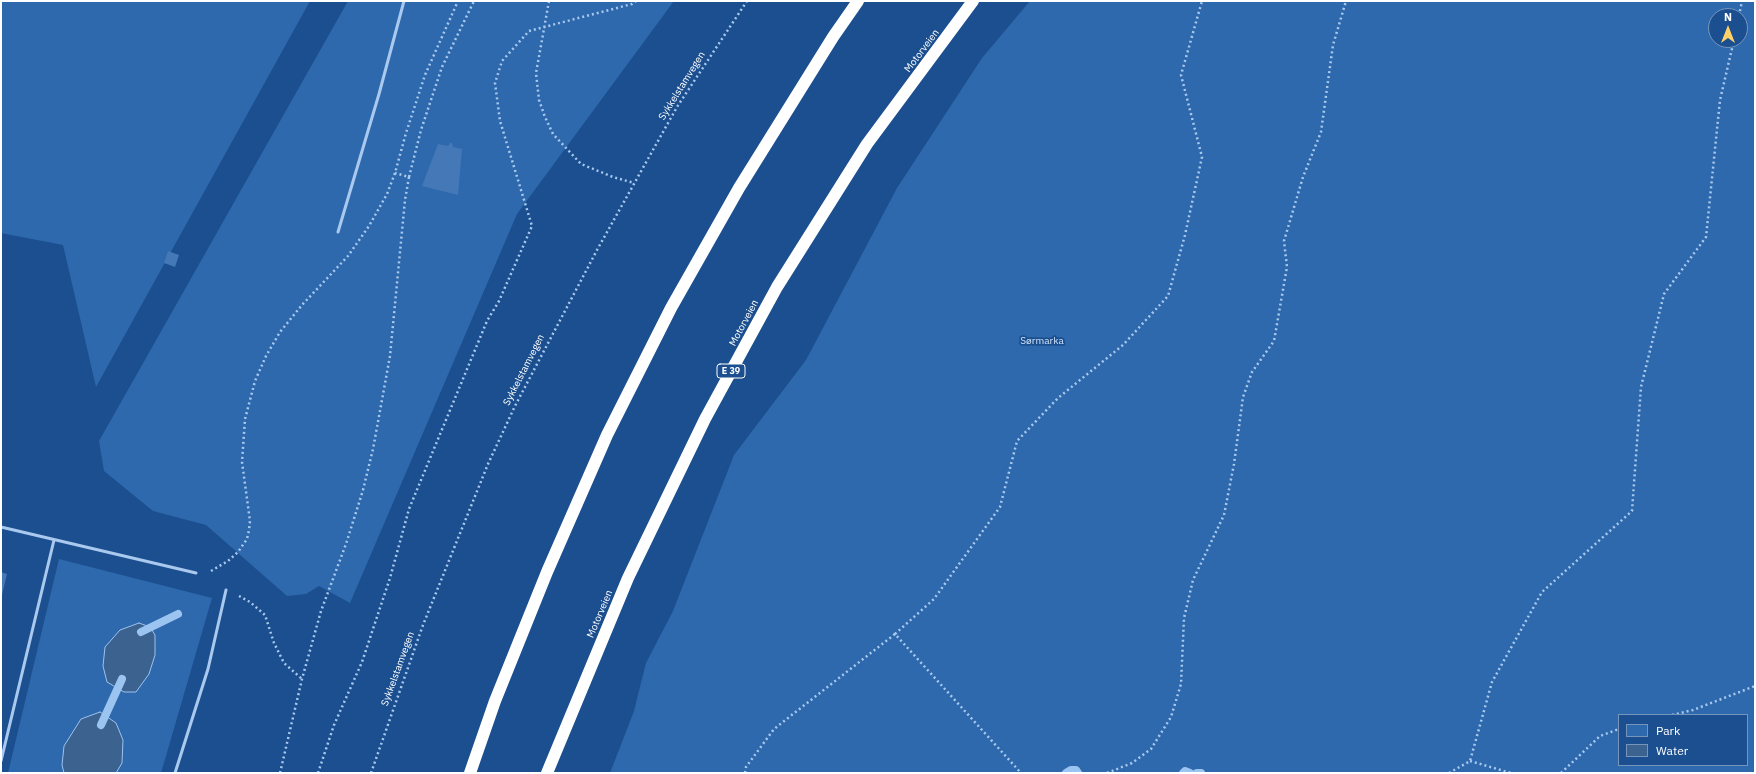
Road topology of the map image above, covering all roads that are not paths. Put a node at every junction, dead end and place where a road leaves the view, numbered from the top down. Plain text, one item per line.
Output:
1 (404, 1) edge
2 (858, 1) edge
3 (973, 1) edge
4 (338, 232) dead end
5 (1, 527) edge
6 (54, 540) junction
7 (196, 573) road end
8 (226, 590) road end
9 (1, 761) edge
10 (175, 773) edge
11 (470, 773) edge
12 (547, 773) edge

1 - 4 lane
2 - 11 highway
3 - 12 highway, Motorveien / E 39
5 - 6 lane
6 - 7 lane
6 - 9 lane
8 - 10 lane

